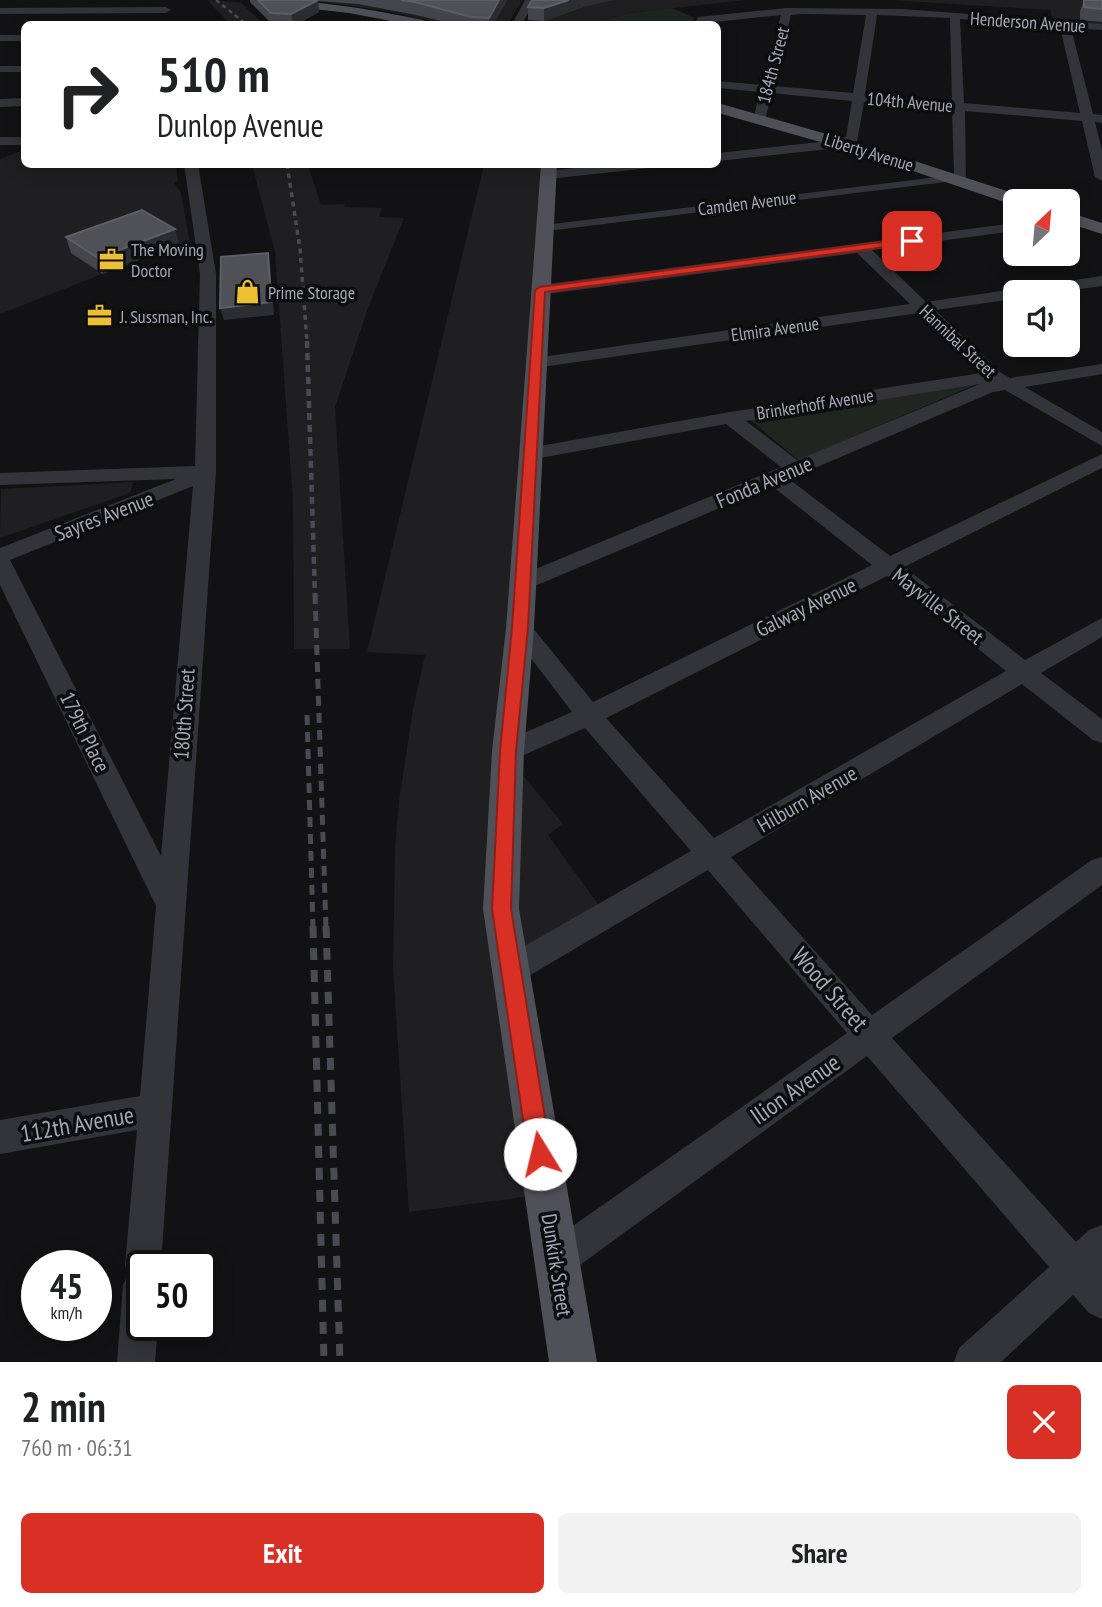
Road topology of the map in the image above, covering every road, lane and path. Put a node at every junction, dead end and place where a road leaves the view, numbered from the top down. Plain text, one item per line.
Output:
1 (71, 0) edge
2 (268, 0) edge
3 (530, 0) edge
4 (166, 5) edge
5 (61, 10) junction
6 (0, 11) edge
7 (787, 11) junction
8 (872, 12) junction
9 (956, 17) junction
10 (408, 21) edge
11 (519, 21) edge
12 (709, 21) edge
13 (1065, 24) junction
14 (1102, 27) edge
15 (0, 38) edge
16 (21, 38) edge
17 (0, 69) edge
18 (21, 69) edge
19 (721, 85) edge
20 (765, 89) junction
21 (859, 97) junction
22 (21, 102) edge
23 (0, 103) edge
24 (958, 106) junction
25 (722, 111) edge
26 (1087, 117) junction
27 (1102, 119) edge
28 (759, 120) junction
29 (0, 141) edge
30 (21, 141) edge
31 (842, 143) junction
32 (721, 157) edge
33 (192, 168) edge
34 (582, 168) edge
35 (548, 170) edge
36 (1102, 177) edge
37 (956, 180) junction
38 (1003, 196) edge
39 (1080, 222) edge
40 (544, 229) junction
41 (1003, 229) edge
42 (1102, 229) edge
43 (861, 248) junction
44 (1102, 281) edge
45 (1080, 284) edge
46 (540, 290) junction
47 (1003, 296) edge
48 (922, 307) junction
49 (1102, 358) edge
50 (534, 363) junction
51 (1102, 369) edge
52 (1000, 380) junction
53 (730, 418) junction
54 (1102, 440) edge
55 (529, 454) junction
56 (1102, 460) edge
57 (796, 469) junction
58 (206, 472) junction
59 (774, 477) junction
60 (0, 479) edge
61 (0, 556) edge
62 (0, 562) edge
63 (888, 566) junction
64 (522, 583) junction
65 (1102, 626) edge
66 (518, 647) junction
67 (1024, 672) junction
68 (558, 678) junction
69 (589, 715) junction
70 (1102, 733) edge
71 (508, 751) junction
72 (711, 855) junction
73 (1102, 869) edge
74 (170, 902) junction
75 (511, 970) junction
76 (871, 1035) junction
77 (155, 1110) junction
78 (0, 1138) edge
79 (1102, 1243) edge
80 (144, 1250) edge
81 (556, 1260) junction
82 (1074, 1268) junction
83 (1102, 1300) edge
84 (138, 1341) edge
85 (136, 1362) edge
86 (573, 1362) edge
87 (973, 1362) edge

1 - 5 street
2 - 10 main road
3 - 11 street
4 - 5 street
5 - 6 street
7 - 8 street, Henderson Avenue
7 - 12 street, Henderson Avenue
7 - 20 street, 184th Street
8 - 9 street, Henderson Avenue
8 - 21 street
9 - 13 street, Henderson Avenue
9 - 24 street
13 - 14 street, Henderson Avenue
13 - 26 street
15 - 16 street
17 - 18 street
19 - 20 street, 104th Avenue
20 - 21 street, 104th Avenue
20 - 28 street, 184th Street
21 - 24 street, 104th Avenue
21 - 31 street
22 - 23 street
24 - 26 street, 104th Avenue
24 - 37 street
25 - 28 main road, Liberty Avenue
26 - 27 street, 104th Avenue
26 - 36 street
28 - 31 main road, Liberty Avenue
29 - 30 street
31 - 32 street
31 - 37 main road, Liberty Avenue
33 - 58 street, 180th Street
34 - 35 street
35 - 40 main road, Dunkirk Street
37 - 38 main road, Liberty Avenue
37 - 40 street, Camden Avenue
39 - 42 main road
40 - 46 main road, Dunkirk Street
41 - 43 street
43 - 46 street
43 - 48 street, Hannibal Street
44 - 45 street
46 - 50 main road, Dunkirk Street
47 - 48 street, Elmira Avenue
48 - 50 street, Elmira Avenue
48 - 52 street, Hannibal Street
49 - 52 street, Brinkerhoff Avenue
50 - 55 main road, Dunkirk Street
51 - 52 street, Brinkerhoff Avenue
52 - 53 street, Brinkerhoff Avenue
52 - 54 street, Hannibal Street
52 - 57 street, Fonda Avenue
53 - 55 street, Brinkerhoff Avenue
53 - 57 street
55 - 64 main road, Dunkirk Street
56 - 63 street, Galway Avenue
57 - 59 street, Fonda Avenue
58 - 60 street
58 - 61 street, Sayres Avenue
58 - 74 street, 180th Street
59 - 63 street, Mayville Street
59 - 64 street, Fonda Avenue
62 - 74 street, 179th Place
63 - 67 street, Mayville Street
63 - 69 street, Galway Avenue
64 - 66 main road, Dunkirk Street
65 - 67 street, Hilburn Avenue
66 - 68 street
66 - 68 street, Wood Street
66 - 71 main road, Dunkirk Street
67 - 70 street, Mayville Street
67 - 72 street, Hilburn Avenue
68 - 69 street, Wood Street
69 - 71 street, Galway Avenue
69 - 72 street, Wood Street
71 - 75 main road, Dunkirk Street
72 - 75 street, Hilburn Avenue
72 - 76 street, Wood Street
73 - 76 street, Ilion Avenue
74 - 77 street, 180th Street
75 - 81 main road, Dunkirk Street
76 - 81 street, Ilion Avenue
76 - 82 street, Wood Street
77 - 78 street, 112th Avenue
77 - 80 street, 180th Street
79 - 82 street
81 - 86 main road, Dunkirk Street
82 - 83 street, Wood Street
82 - 87 street
84 - 85 street

